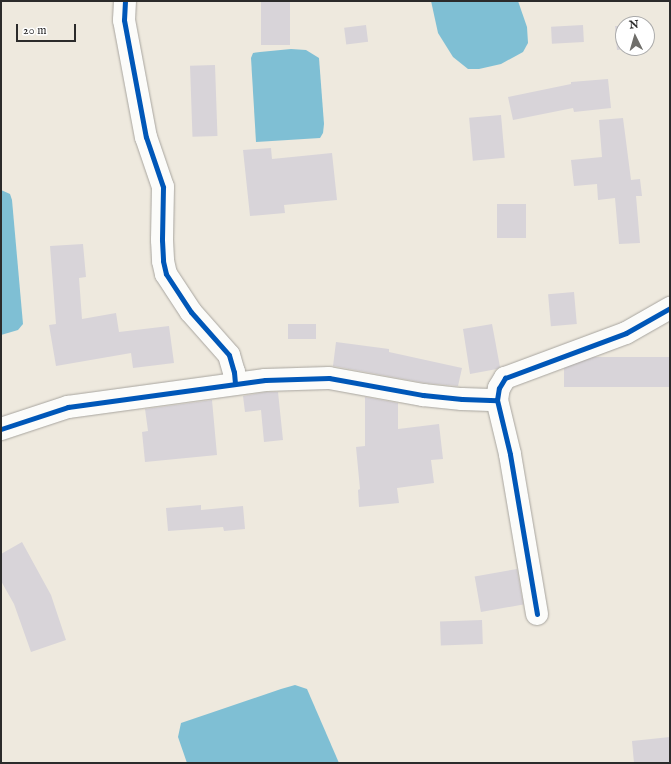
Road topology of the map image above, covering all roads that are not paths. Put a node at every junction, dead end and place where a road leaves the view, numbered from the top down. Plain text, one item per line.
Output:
1 (125, 1) edge
2 (670, 308) edge
3 (235, 383) junction
4 (497, 400) junction
5 (1, 429) edge
6 (537, 614) dead end

1 - 3 street
2 - 4 street
3 - 4 street
3 - 5 street
4 - 6 street

